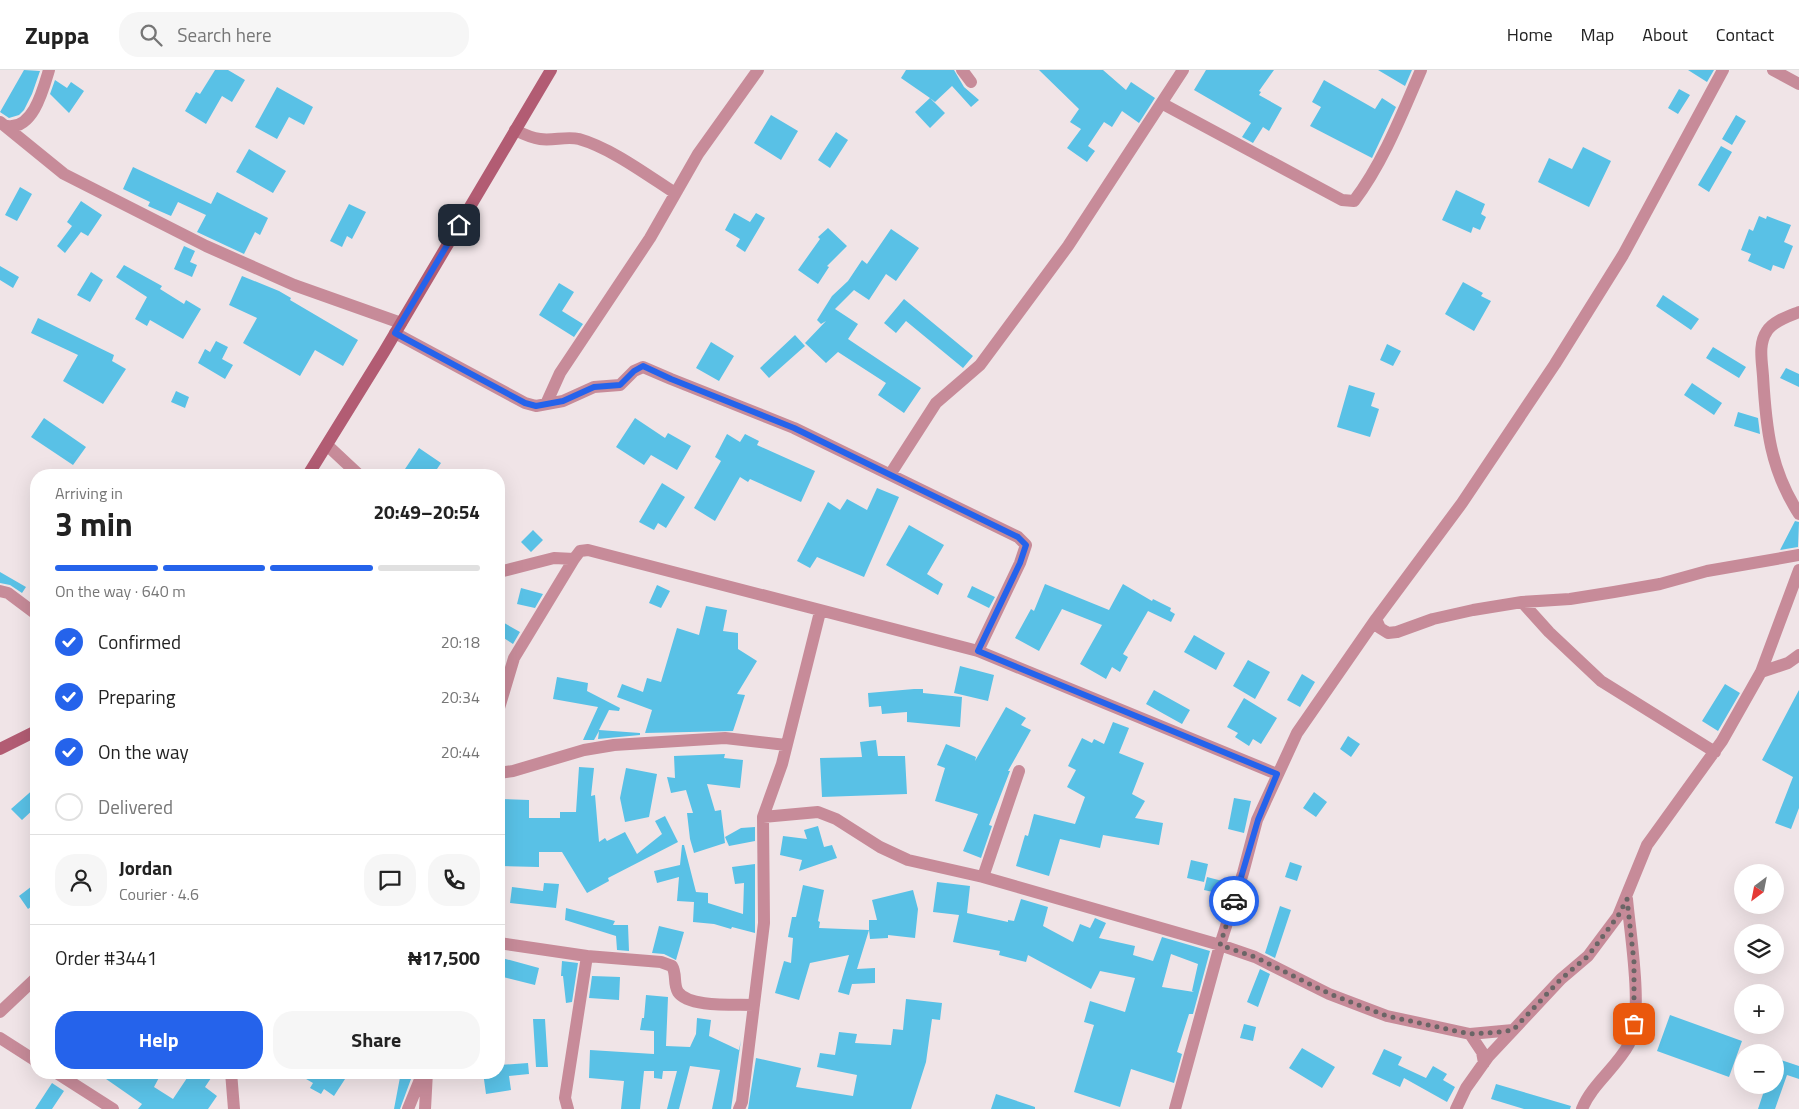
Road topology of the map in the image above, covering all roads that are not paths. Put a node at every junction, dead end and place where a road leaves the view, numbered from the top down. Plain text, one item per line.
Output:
1 (49, 70) edge
2 (551, 70) edge
3 (758, 70) edge
4 (962, 70) edge
5 (1184, 70) edge
6 (1421, 70) edge
7 (1723, 70) edge
8 (1773, 70) edge
9 (971, 82) dead end
10 (1799, 84) edge
11 (1163, 104) junction
12 (3, 124) edge
13 (515, 130) junction
14 (675, 193) junction
15 (1799, 312) edge
16 (398, 328) junction
17 (546, 404) junction
18 (328, 446) junction
19 (312, 469) edge
20 (353, 469) edge
21 (891, 473) junction
22 (1799, 514) edge
23 (1799, 555) edge
24 (574, 559) junction
25 (505, 570) edge
26 (1799, 570) edge
27 (0, 591) edge
28 (1522, 602) junction
29 (30, 610) edge
30 (820, 612) junction
31 (1376, 619) junction
32 (978, 651) junction
33 (1799, 655) edge
34 (1761, 672) junction
35 (505, 688) edge
36 (30, 734) edge
37 (786, 745) junction
38 (0, 749) edge
39 (1715, 752) junction
40 (1019, 771) dead end
41 (505, 772) edge
42 (1277, 774) junction
43 (763, 817) junction
44 (983, 877) junction
45 (1627, 899) junction
46 (505, 944) edge
47 (1220, 945) junction
48 (587, 956) junction
49 (30, 984) edge
50 (754, 1004) junction
51 (0, 1012) edge
52 (1513, 1030) junction
53 (1470, 1034) junction
54 (0, 1038) edge
55 (30, 1057) edge
56 (1484, 1063) junction
57 (66, 1079) edge
58 (232, 1079) edge
59 (421, 1079) edge
60 (427, 1079) edge
61 (113, 1109) edge
62 (234, 1109) edge
63 (408, 1109) edge
64 (425, 1109) edge
65 (568, 1109) edge
66 (739, 1109) edge
67 (1175, 1109) edge
68 (1456, 1109) edge
69 (1582, 1109) edge

1 - 12 street
2 - 13 main road
3 - 14 street
4 - 9 street
5 - 11 street
6 - 11 street
7 - 31 street
8 - 10 street
11 - 21 street
12 - 16 street
13 - 14 street
13 - 16 main road
14 - 17 street
15 - 22 street
16 - 17 street
16 - 18 main road
17 - 21 street
18 - 19 main road
18 - 20 street
21 - 32 street
23 - 28 street
24 - 25 street
24 - 30 street
24 - 35 street
26 - 34 street
27 - 29 street
28 - 31 street
28 - 39 street
30 - 32 street
30 - 37 street
31 - 42 street
32 - 42 street
33 - 34 street
34 - 39 street
36 - 38 main road
37 - 41 street
37 - 43 street
39 - 45 street
40 - 44 street
42 - 47 street
43 - 44 street
43 - 50 street
44 - 47 street
45 - 52 street
45 - 69 street
46 - 48 street
47 - 53 street
47 - 67 street
48 - 50 street
48 - 65 street
49 - 51 street
50 - 66 street
52 - 53 street
52 - 56 street
53 - 56 street
54 - 55 street
56 - 68 street
57 - 61 street
58 - 62 street
59 - 63 street
60 - 64 street

